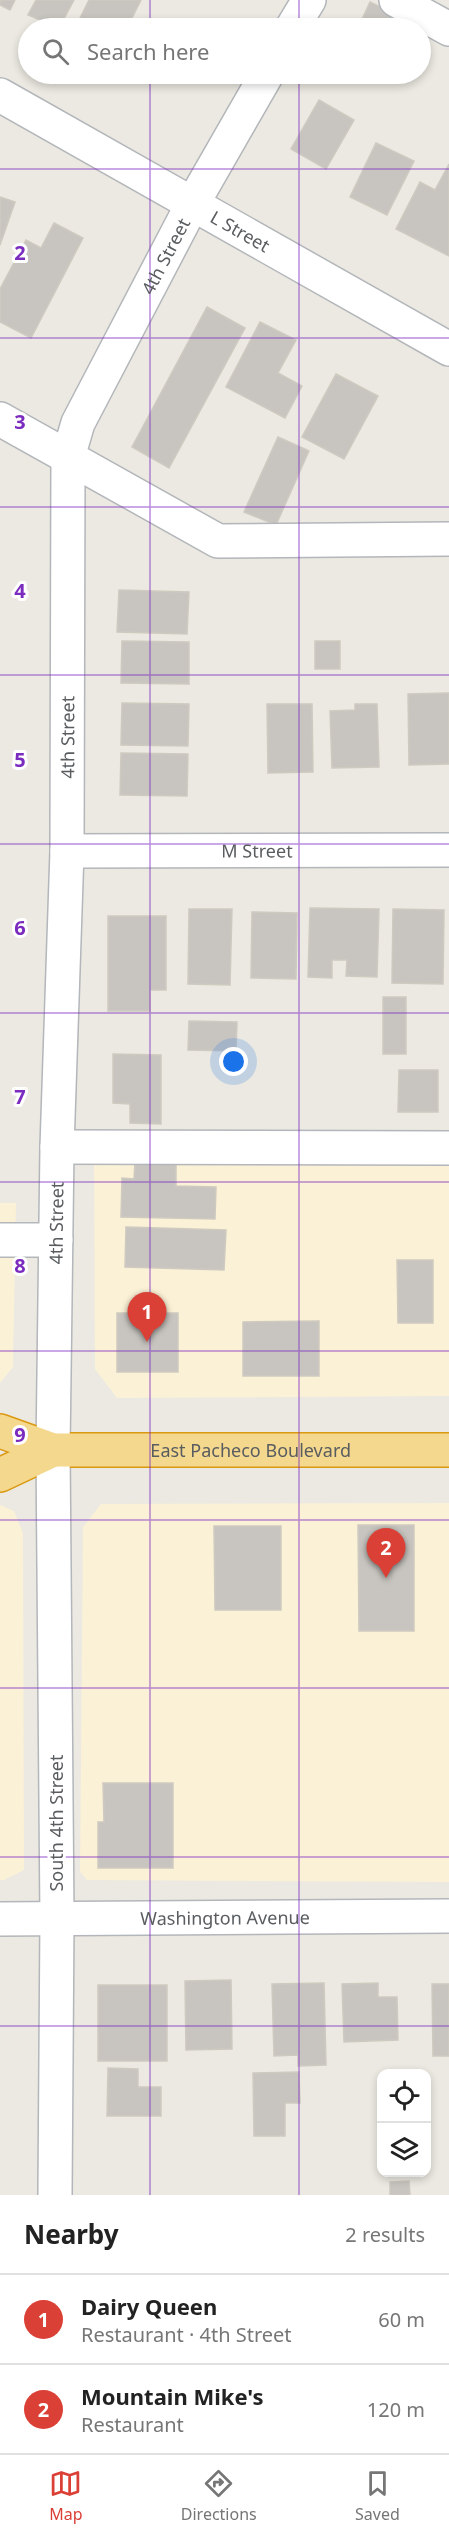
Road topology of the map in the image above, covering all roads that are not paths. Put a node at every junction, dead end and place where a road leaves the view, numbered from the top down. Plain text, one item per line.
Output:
1 (309, 0) edge
2 (396, 0) edge
3 (298, 18) edge
4 (429, 18) edge
5 (431, 19) edge
6 (449, 29) edge
7 (261, 84) edge
8 (0, 95) edge
9 (193, 203) junction
10 (449, 349) edge
11 (0, 419) edge
12 (68, 458) junction
13 (449, 539) edge
14 (449, 850) edge
15 (67, 851) junction
16 (57, 1147) junction
17 (449, 1148) edge
18 (0, 1240) edge
19 (56, 1240) junction
20 (0, 1431) edge
21 (53, 1450) junction
22 (449, 1450) edge
23 (0, 1475) edge
24 (449, 1916) edge
25 (57, 1918) junction
26 (0, 1919) edge
27 (55, 2195) edge

1 - 3 street
2 - 4 street
5 - 6 street
7 - 9 street, 4th Street
8 - 9 street, L Street
9 - 10 street, L Street
9 - 12 street, 4th Street
11 - 12 street
12 - 13 street
12 - 15 street, 4th Street
14 - 15 street, M Street
15 - 16 street, 4th Street
16 - 17 street
16 - 19 street, 4th Street
18 - 19 street
19 - 21 street, 4th Street
20 - 21 highway, East Pacheco Boulevard
21 - 22 highway, East Pacheco Boulevard
21 - 23 highway, East Pacheco Boulevard
21 - 25 street, South 4th Street
24 - 25 street, Washington Avenue
25 - 26 street, Washington Avenue
25 - 27 street, South 4th Street

